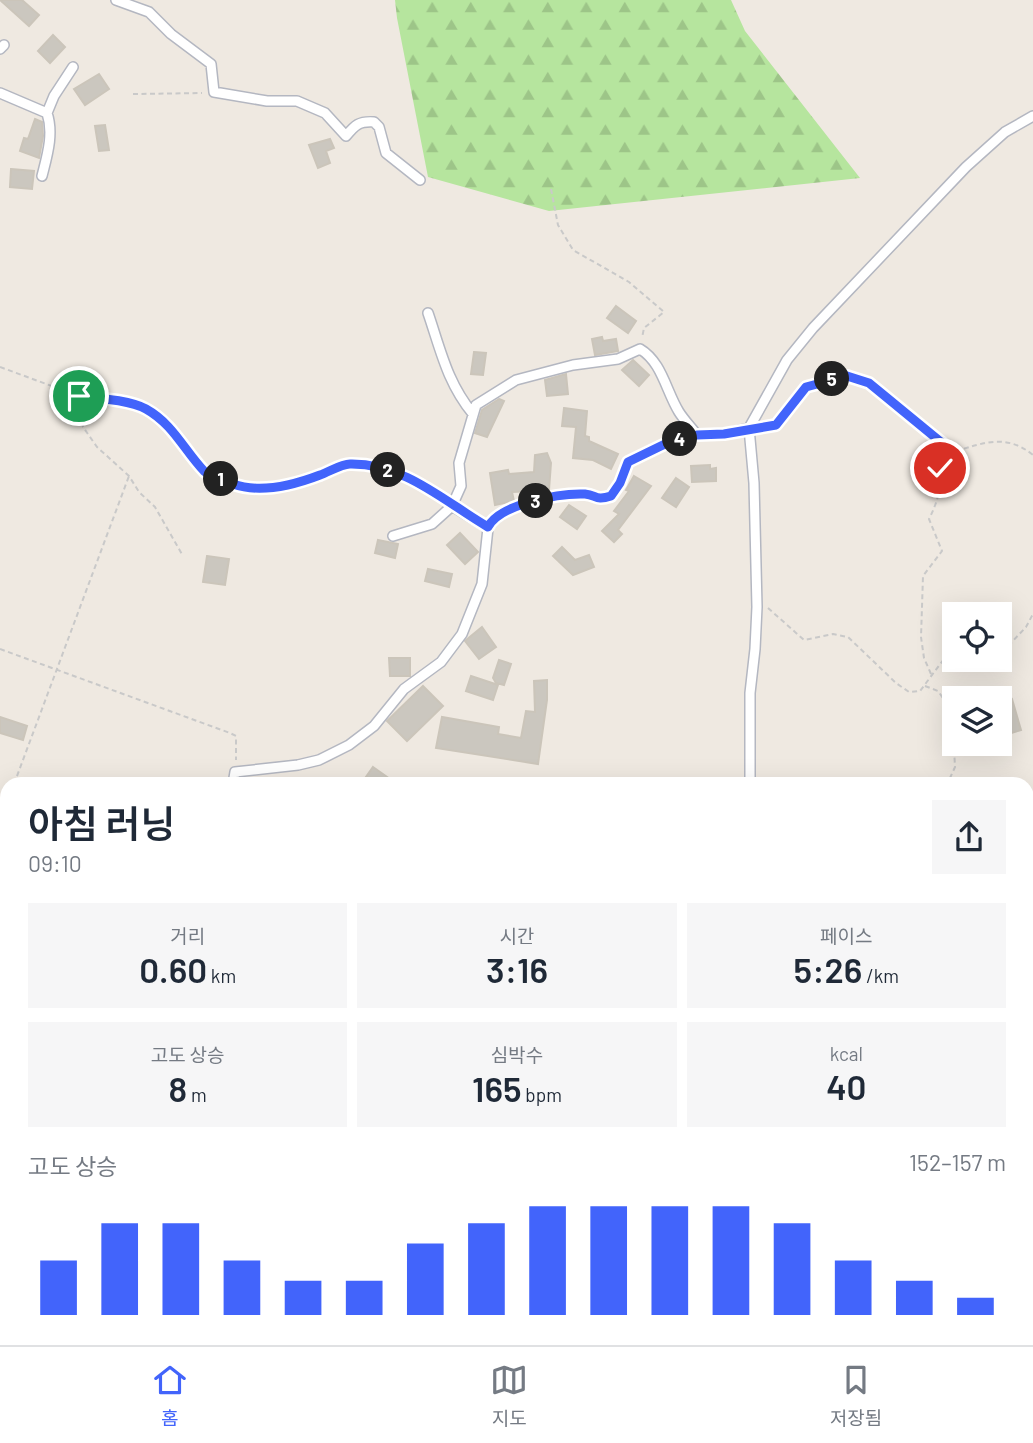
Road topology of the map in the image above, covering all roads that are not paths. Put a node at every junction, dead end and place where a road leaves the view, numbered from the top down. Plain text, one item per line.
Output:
1 (116, 0) edge
2 (73, 67) dead end
3 (0, 93) edge
4 (47, 113) junction
5 (1033, 116) edge
6 (42, 176) dead end
7 (420, 180) dead end
8 (428, 313) dead end
9 (473, 414) junction
10 (749, 428) junction
11 (697, 435) junction
12 (452, 506) junction
13 (488, 527) junction
14 (393, 536) dead end
15 (234, 777) edge
16 (750, 777) edge

1 - 7 street
2 - 4 street
3 - 4 street
4 - 6 street
5 - 10 street
8 - 9 street
9 - 11 street
9 - 12 street
10 - 11 street
10 - 16 street
11 - 13 street
12 - 13 street
12 - 14 street
13 - 15 street

